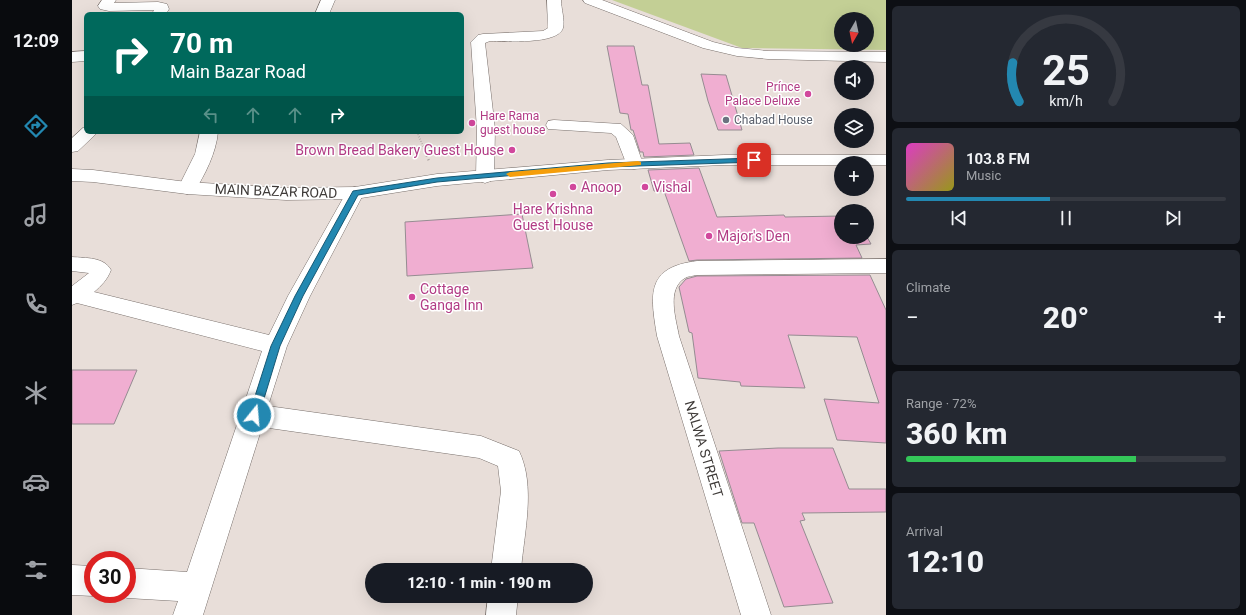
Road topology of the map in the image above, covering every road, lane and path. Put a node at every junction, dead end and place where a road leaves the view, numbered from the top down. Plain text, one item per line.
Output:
1 (109, 0) edge
2 (328, 0) edge
3 (554, 0) edge
4 (590, 0) edge
5 (160, 12) edge
6 (323, 12) edge
7 (84, 56) edge
8 (72, 57) edge
9 (886, 58) edge
10 (554, 125) dead end
11 (87, 134) edge
12 (209, 134) edge
13 (418, 134) edge
14 (72, 147) edge
15 (886, 160) edge
16 (634, 164) junction
17 (72, 175) edge
18 (485, 177) junction
19 (437, 180) junction
20 (187, 188) junction
21 (355, 193) junction
22 (72, 264) edge
23 (884, 269) edge
24 (74, 296) edge
25 (275, 346) junction
26 (254, 415) junction
27 (507, 563) edge
28 (72, 580) edge
29 (84, 581) edge
30 (136, 584) edge
31 (198, 587) junction
32 (502, 603) edge
33 (188, 615) edge
34 (500, 615) edge
35 (756, 615) edge

1 - 5 street
2 - 6 street
3 - 18 street
4 - 9 street
7 - 8 street
10 - 16 street
11 - 14 street
12 - 20 street
13 - 19 path
15 - 16 street, MAIN BAZAR ROAD
16 - 18 street, MAIN BAZAR ROAD
17 - 20 street, MAIN BAZAR ROAD
18 - 19 street, MAIN BAZAR ROAD
19 - 21 street, MAIN BAZAR ROAD
20 - 21 street, MAIN BAZAR ROAD
21 - 25 street
22 - 24 street
23 - 35 street, NALWA STREET
24 - 25 street
25 - 26 street
26 - 27 street
26 - 31 street
28 - 29 street
30 - 31 street
31 - 33 street
32 - 34 street

